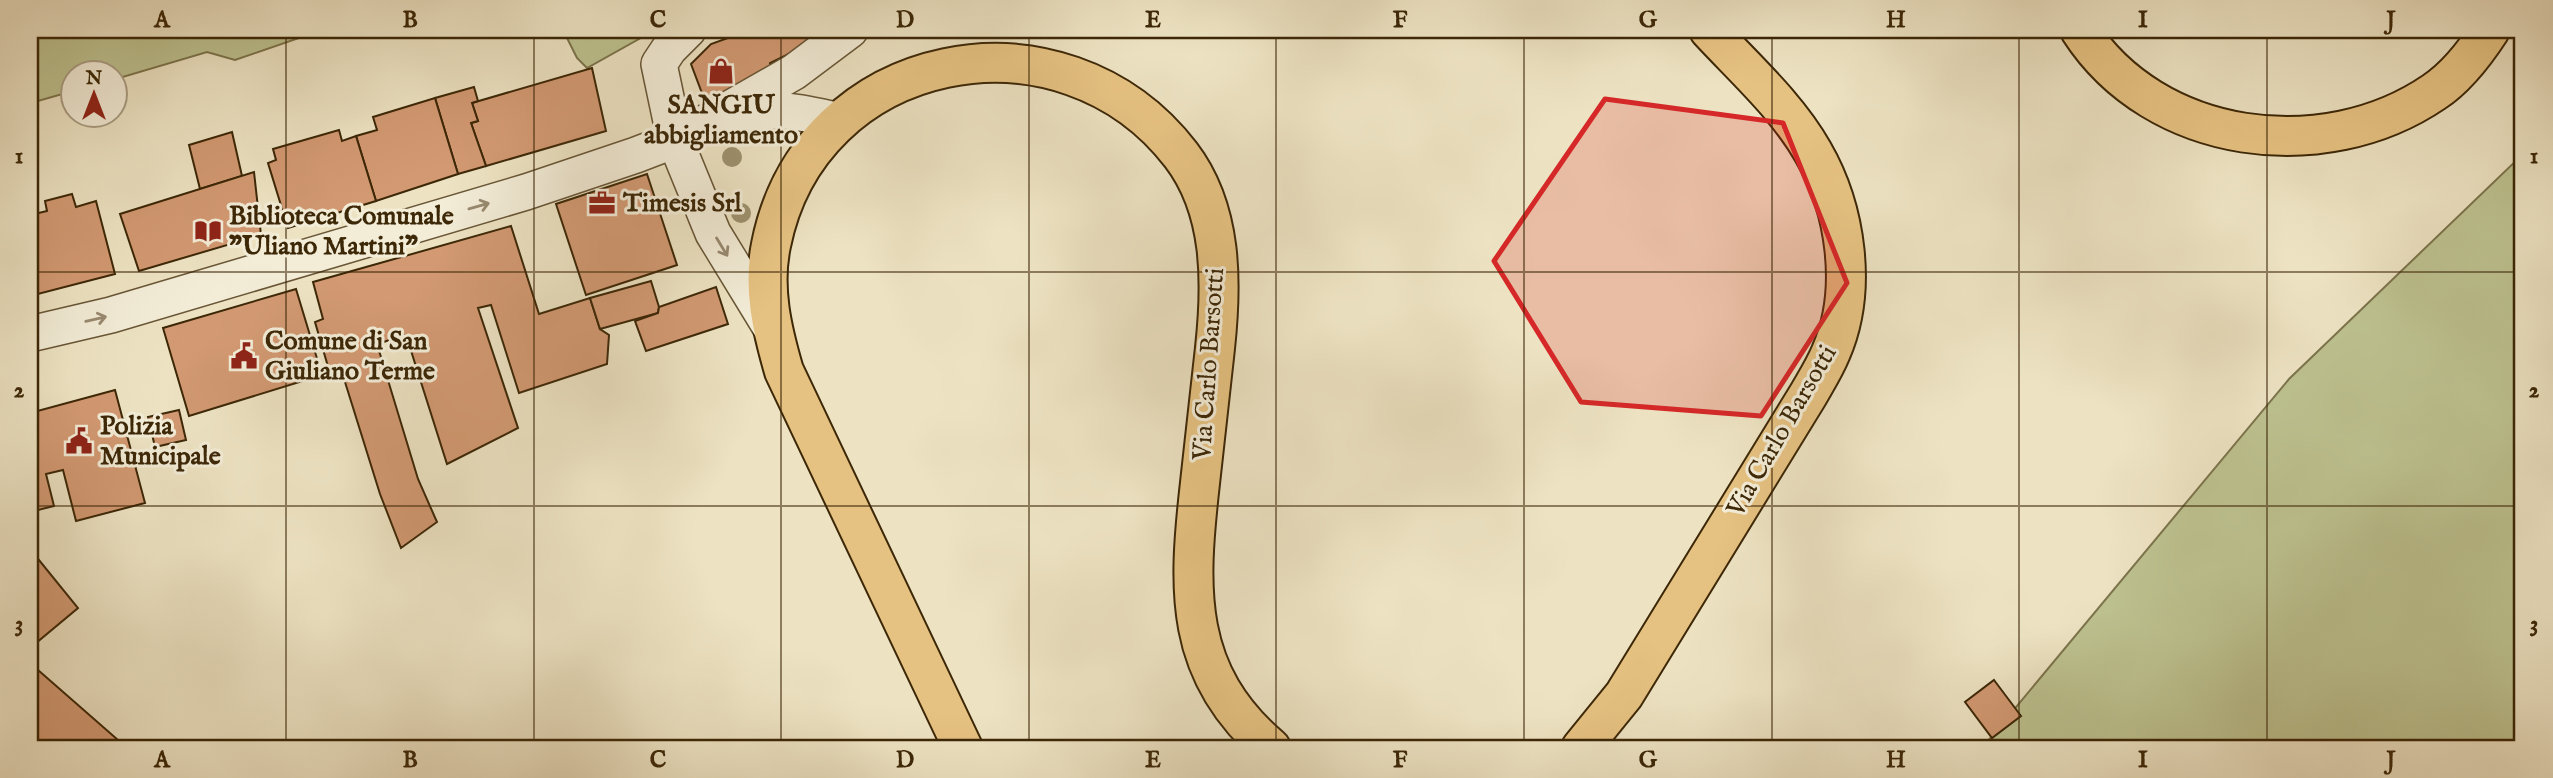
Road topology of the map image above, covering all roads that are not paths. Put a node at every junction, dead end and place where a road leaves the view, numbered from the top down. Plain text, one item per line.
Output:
1 (688, 30) edge
2 (850, 30) edge
3 (1709, 30) edge
4 (2080, 30) edge
5 (2490, 30) edge
6 (839, 121) junction
7 (689, 132) junction
8 (771, 328) junction
9 (30, 334) edge
10 (963, 748) edge
11 (1271, 748) edge
12 (1581, 748) edge

1 - 7 street
2 - 7 street
3 - 12 main road, Via Carlo Barsotti
4 - 5 main road
6 - 7 street
6 - 8 main road, Via Carlo Barsotti
6 - 11 main road, Via Carlo Barsotti
7 -> 8 street
9 -> 7 street
8 - 10 main road, Via Carlo Barsotti

